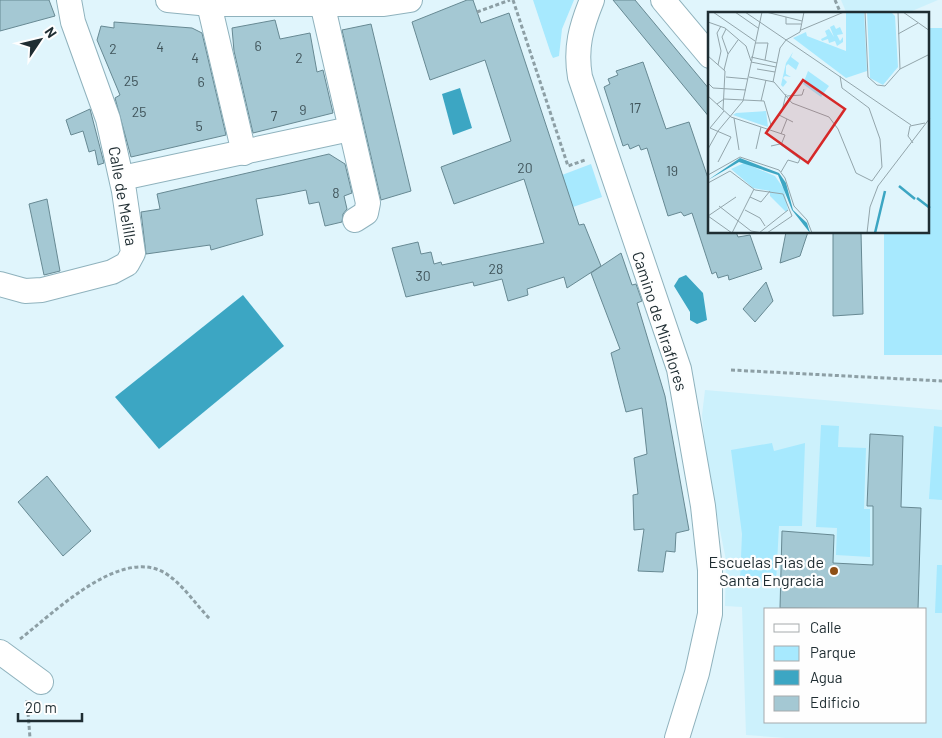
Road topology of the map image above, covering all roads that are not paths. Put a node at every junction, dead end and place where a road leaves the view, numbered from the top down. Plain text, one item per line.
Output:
1 (69, 0) edge
2 (168, 0) edge
3 (410, 0) edge
4 (592, 0) edge
5 (663, 0) edge
6 (209, 2) edge
7 (322, 3) junction
8 (708, 54) edge
9 (350, 129) junction
10 (244, 153) junction
11 (122, 178) junction
12 (355, 220) dead end
13 (0, 284) edge
14 (1, 652) edge
15 (32, 676) road end
16 (677, 738) edge

1 - 11 street, Calle de Melilla
2 - 6 street
3 - 7 street
4 - 16 street, Camino de Miraflores
5 - 8 street
6 - 7 street
6 - 10 street
7 - 9 street
9 - 10 street
9 - 12 street
10 - 11 street
11 - 13 street, Calle de Melilla
14 - 15 street

